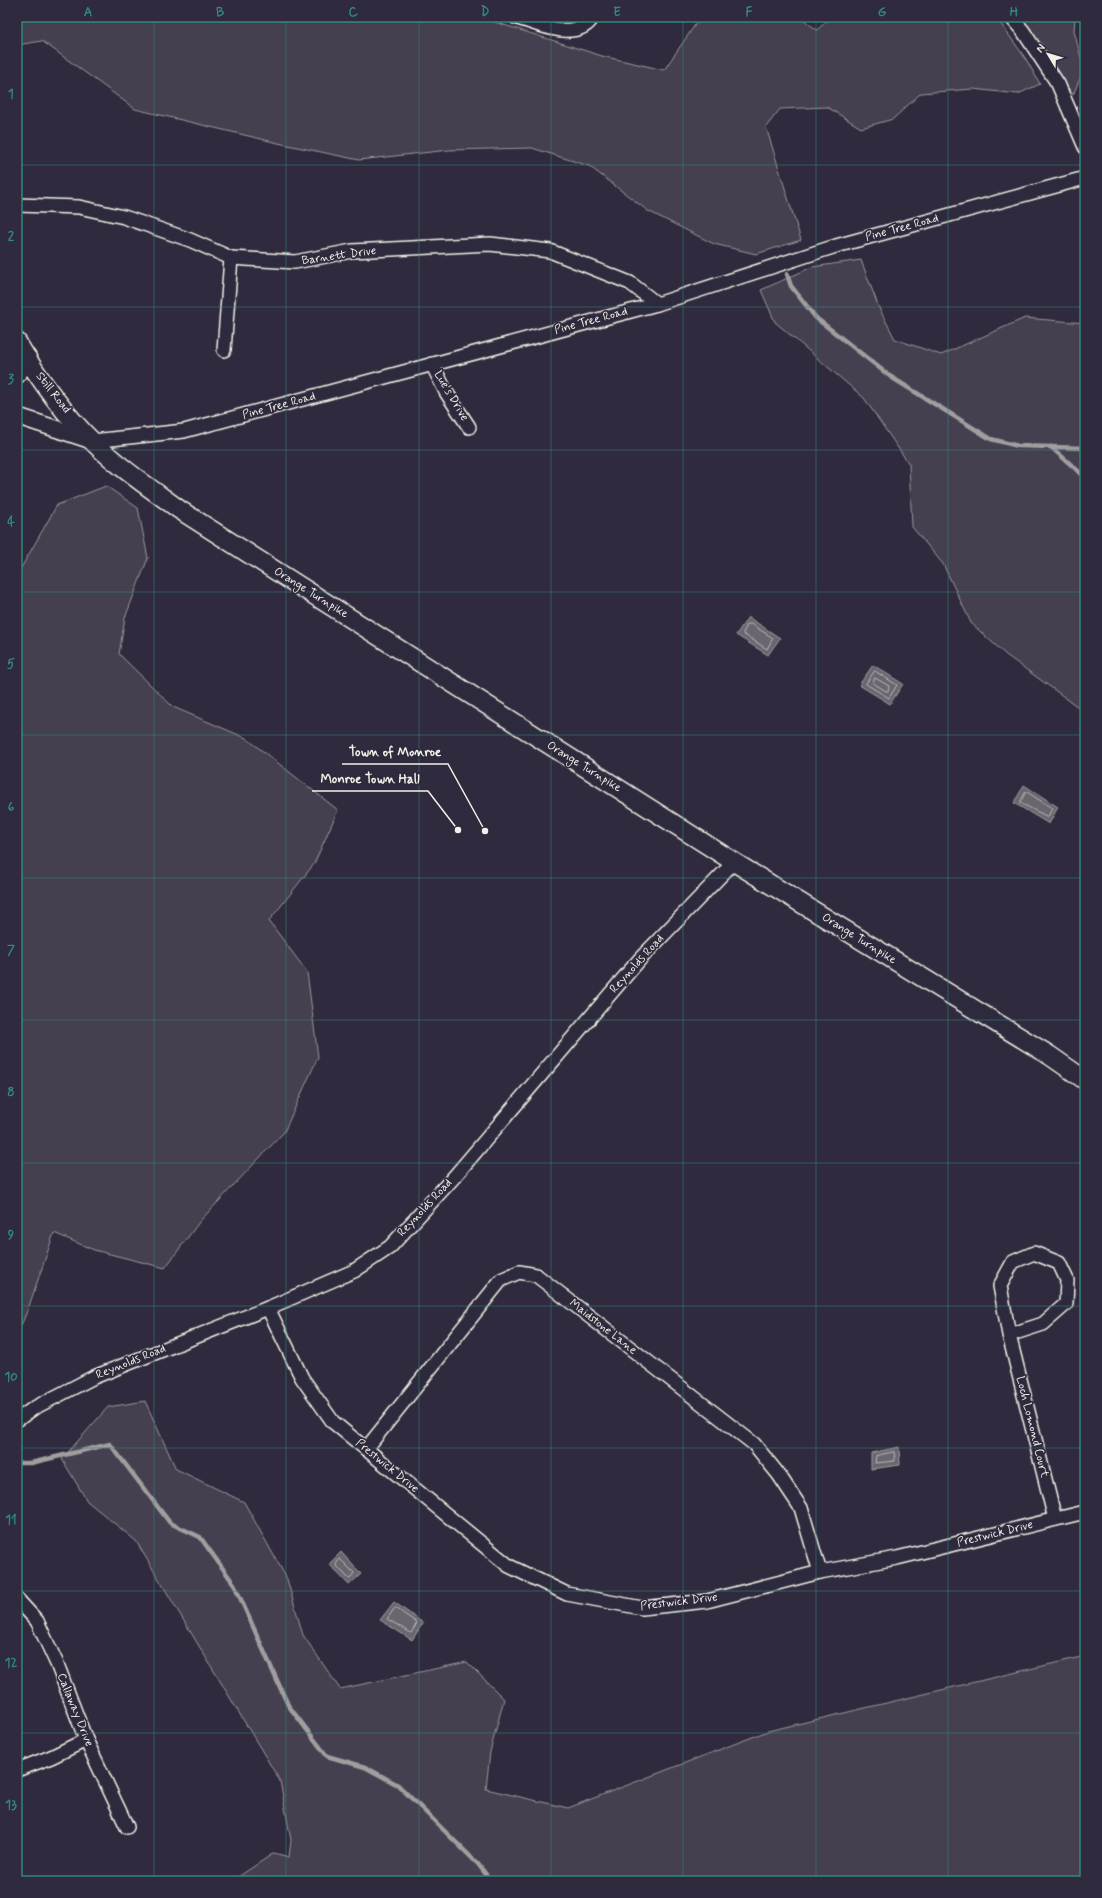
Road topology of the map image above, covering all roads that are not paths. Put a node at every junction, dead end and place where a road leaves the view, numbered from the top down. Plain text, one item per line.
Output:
1 (515, 17) edge
2 (1011, 17) edge
3 (591, 21) edge
4 (1085, 147) edge
5 (1085, 178) edge
6 (17, 205) edge
7 (231, 258) junction
8 (657, 304) junction
9 (17, 342) edge
10 (224, 350) dead end
11 (27, 358) junction
12 (432, 364) junction
13 (17, 374) edge
14 (17, 416) edge
15 (469, 427) dead end
16 (93, 442) junction
17 (734, 862) junction
18 (1085, 1080) edge
19 (268, 1308) junction
20 (1009, 1335) junction
21 (17, 1420) edge
22 (366, 1449) junction
23 (1085, 1512) edge
24 (1054, 1519) junction
25 (820, 1572) junction
26 (17, 1599) edge
27 (86, 1740) junction
28 (17, 1770) edge
29 (127, 1827) dead end

1 - 3 street
2 - 4 street
5 - 8 street, Pine Tree Road
6 - 7 street, Barnett Drive
7 - 8 street, Barnett Drive
7 - 10 street
8 - 12 street, Pine Tree Road
9 - 11 main road, Still Road
11 - 13 main road
11 - 16 main road, Still Road
12 - 15 street, Lue's Drive
12 - 16 street, Pine Tree Road
14 - 16 street
16 - 17 main road, Orange Turnpike
17 - 18 main road, Orange Turnpike
17 - 19 street, Reynolds Road
19 - 21 street, Reynolds Road
19 - 22 street, Prestwick Drive
20 - 20 street, Loch Lomond Court
20 - 24 street, Loch Lomond Court
22 - 25 street, Prestwick Drive
22 - 25 street, Maidstone Lane
23 - 24 street, Prestwick Drive
24 - 25 street, Prestwick Drive
26 - 27 street, Callaway Drive
27 - 28 street
27 - 29 street, Callaway Drive

